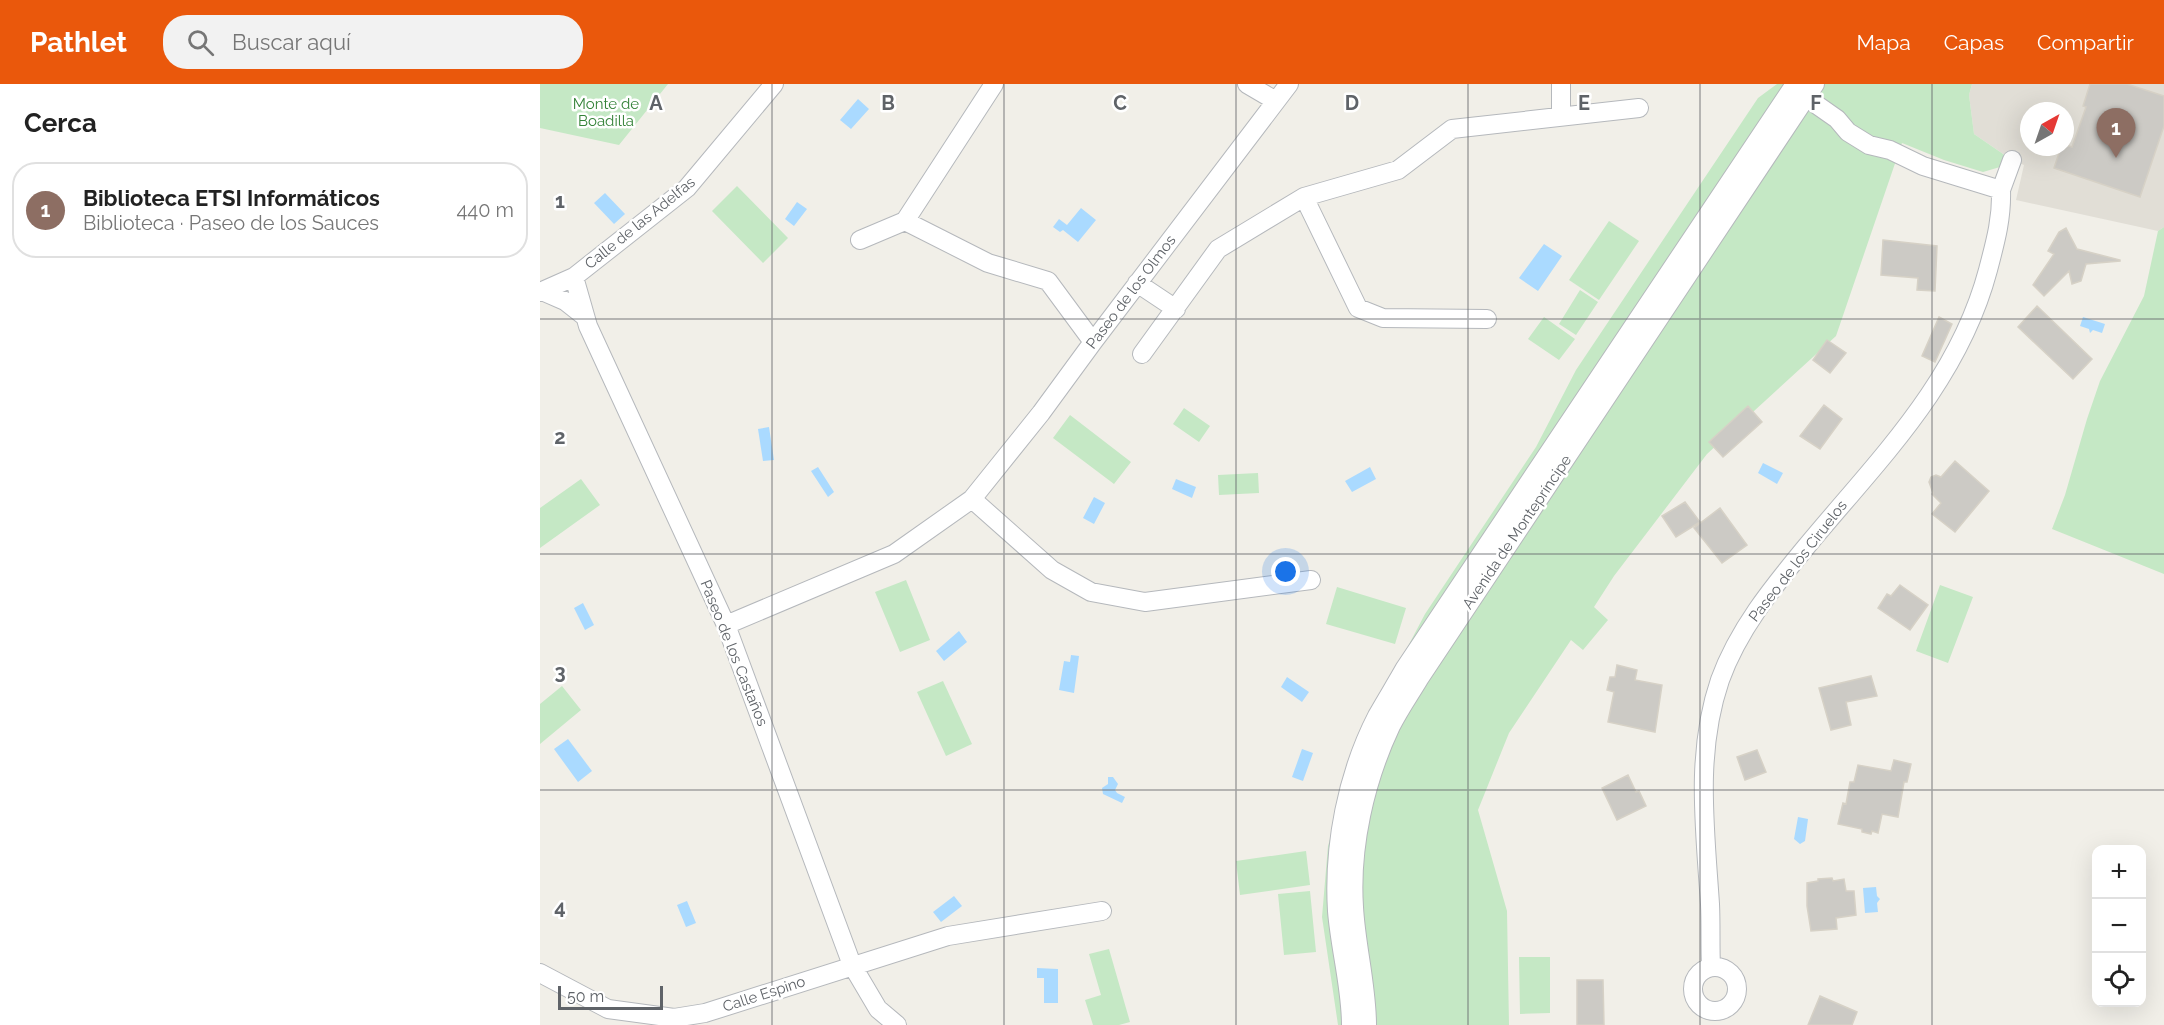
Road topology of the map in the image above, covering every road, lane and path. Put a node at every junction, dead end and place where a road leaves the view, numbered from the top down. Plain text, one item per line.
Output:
1 (774, 84) edge
2 (994, 84) edge
3 (1247, 84) edge
4 (1289, 84) edge
5 (1561, 84) edge
6 (1799, 87) edge
7 (1276, 101) junction
8 (1639, 108) dead end
9 (1561, 117) junction
10 (2012, 160) dead end
11 (2001, 190) junction
12 (1304, 197) junction
13 (905, 221) junction
14 (860, 240) dead end
15 (574, 277) junction
16 (1137, 283) junction
17 (541, 292) edge
18 (1176, 309) junction
19 (584, 316) junction
20 (1487, 319) dead end
21 (1093, 342) junction
22 (1142, 354) dead end
23 (972, 499) junction
24 (1311, 580) dead end
25 (726, 625) junction
26 (1102, 911) dead end
27 (852, 965) junction
28 (1711, 967) dead end
29 (540, 974) edge
30 (897, 1025) edge
31 (1351, 1025) edge
32 (1367, 1025) edge

1 - 15 street, Calle de las Adelfas
2 - 13 street
3 - 7 street
4 - 7 street, Paseo de los Olmos
5 - 9 street
6 - 11 street
6 - 31 street, Avenida de Montepríncipe
6 - 32 street, Avenida de Montepríncipe
7 - 16 street, Paseo de los Olmos
8 - 9 street
9 - 12 street
10 - 11 street, Paseo de los Ciruelos
11 - 28 street, Paseo de los Ciruelos
12 - 18 street
12 - 20 street
13 - 14 street
13 - 21 street
15 - 17 street, Calle de las Adelfas
15 - 19 street, Paseo de los Castaños
16 - 18 street
16 - 21 street, Paseo de los Olmos
17 - 19 street
18 - 22 street
19 - 25 street, Paseo de los Castaños
21 - 23 street, Paseo de los Olmos
23 - 24 street
23 - 25 street, Paseo de los Olmos
25 - 27 street, Paseo de los Castaños
26 - 27 street, Calle Espino
27 - 29 street, Calle Espino
27 - 30 street, Paseo de los Castaños

